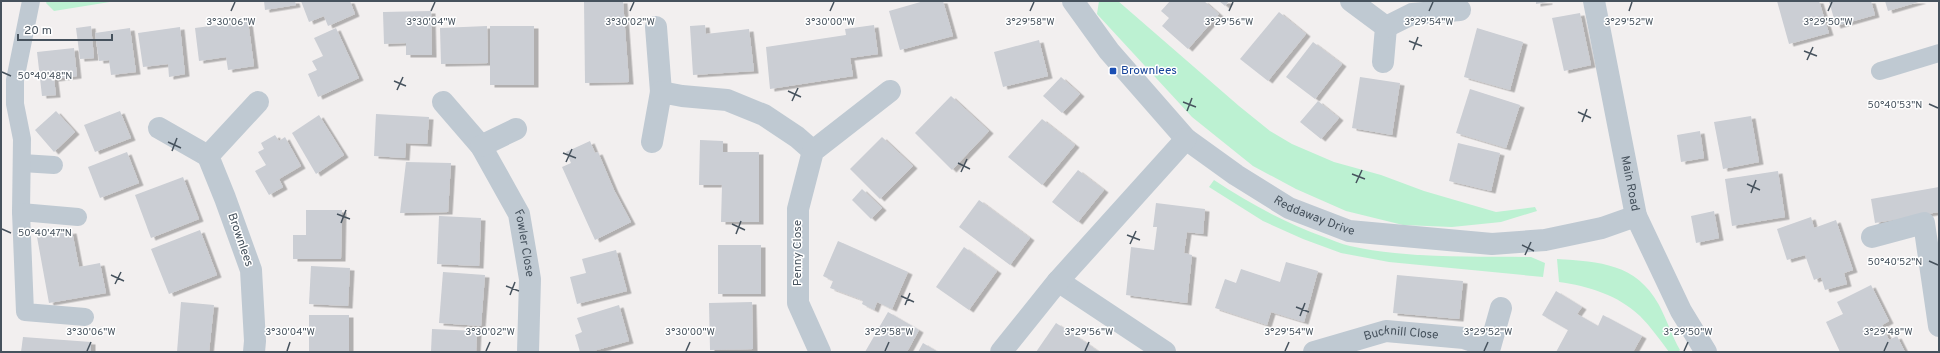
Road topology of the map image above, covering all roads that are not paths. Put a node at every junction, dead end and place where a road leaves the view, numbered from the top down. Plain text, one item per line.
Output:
1 (31, 1) edge
2 (1073, 1) edge
3 (1351, 1) edge
4 (1594, 1) edge
5 (1460, 10) dead end
6 (656, 27) dead end
7 (1386, 27) junction
8 (1939, 53) edge
9 (1383, 62) dead end
10 (1880, 70) dead end
11 (890, 91) dead end
12 (661, 92) junction
13 (8, 99) edge
14 (258, 102) dead end
15 (442, 102) dead end
16 (159, 128) dead end
17 (516, 129) dead end
18 (1186, 139) junction
19 (652, 142) dead end
20 (481, 146) junction
21 (813, 151) junction
22 (208, 156) junction
23 (22, 163) junction
24 (54, 165) dead end
25 (21, 212) junction
26 (1636, 216) junction
27 (78, 217) dead end
28 (1872, 237) dead end
29 (1058, 281) junction
30 (1502, 308) dead end
31 (85, 318) dead end
32 (1939, 326) edge
33 (1489, 349) edge
34 (254, 352) edge
35 (528, 352) edge
36 (820, 352) edge
37 (1001, 352) edge
38 (1164, 352) edge
39 (1314, 352) edge
40 (1706, 352) edge

1 - 13 lane
2 - 18 street, Reddaway Drive
3 - 7 street
4 - 26 street, Main Road
5 - 7 street
6 - 12 street
7 - 9 street
8 - 10 lane
11 - 21 street
12 - 19 street
12 - 21 street
13 - 23 lane
14 - 22 street
15 - 20 street, Fowler Close
16 - 22 street
17 - 20 street
18 - 26 street, Reddaway Drive
18 - 29 street
20 - 35 street, Fowler Close
21 - 36 street, Penny Close
22 - 34 street, Brownlees
23 - 24 lane
23 - 25 lane
25 - 27 lane
25 - 31 lane
26 - 40 street, Main Road
28 - 32 street
29 - 37 street
29 - 38 street
30 - 33 street, Bucknill Close
33 - 39 street, Bucknill Close

